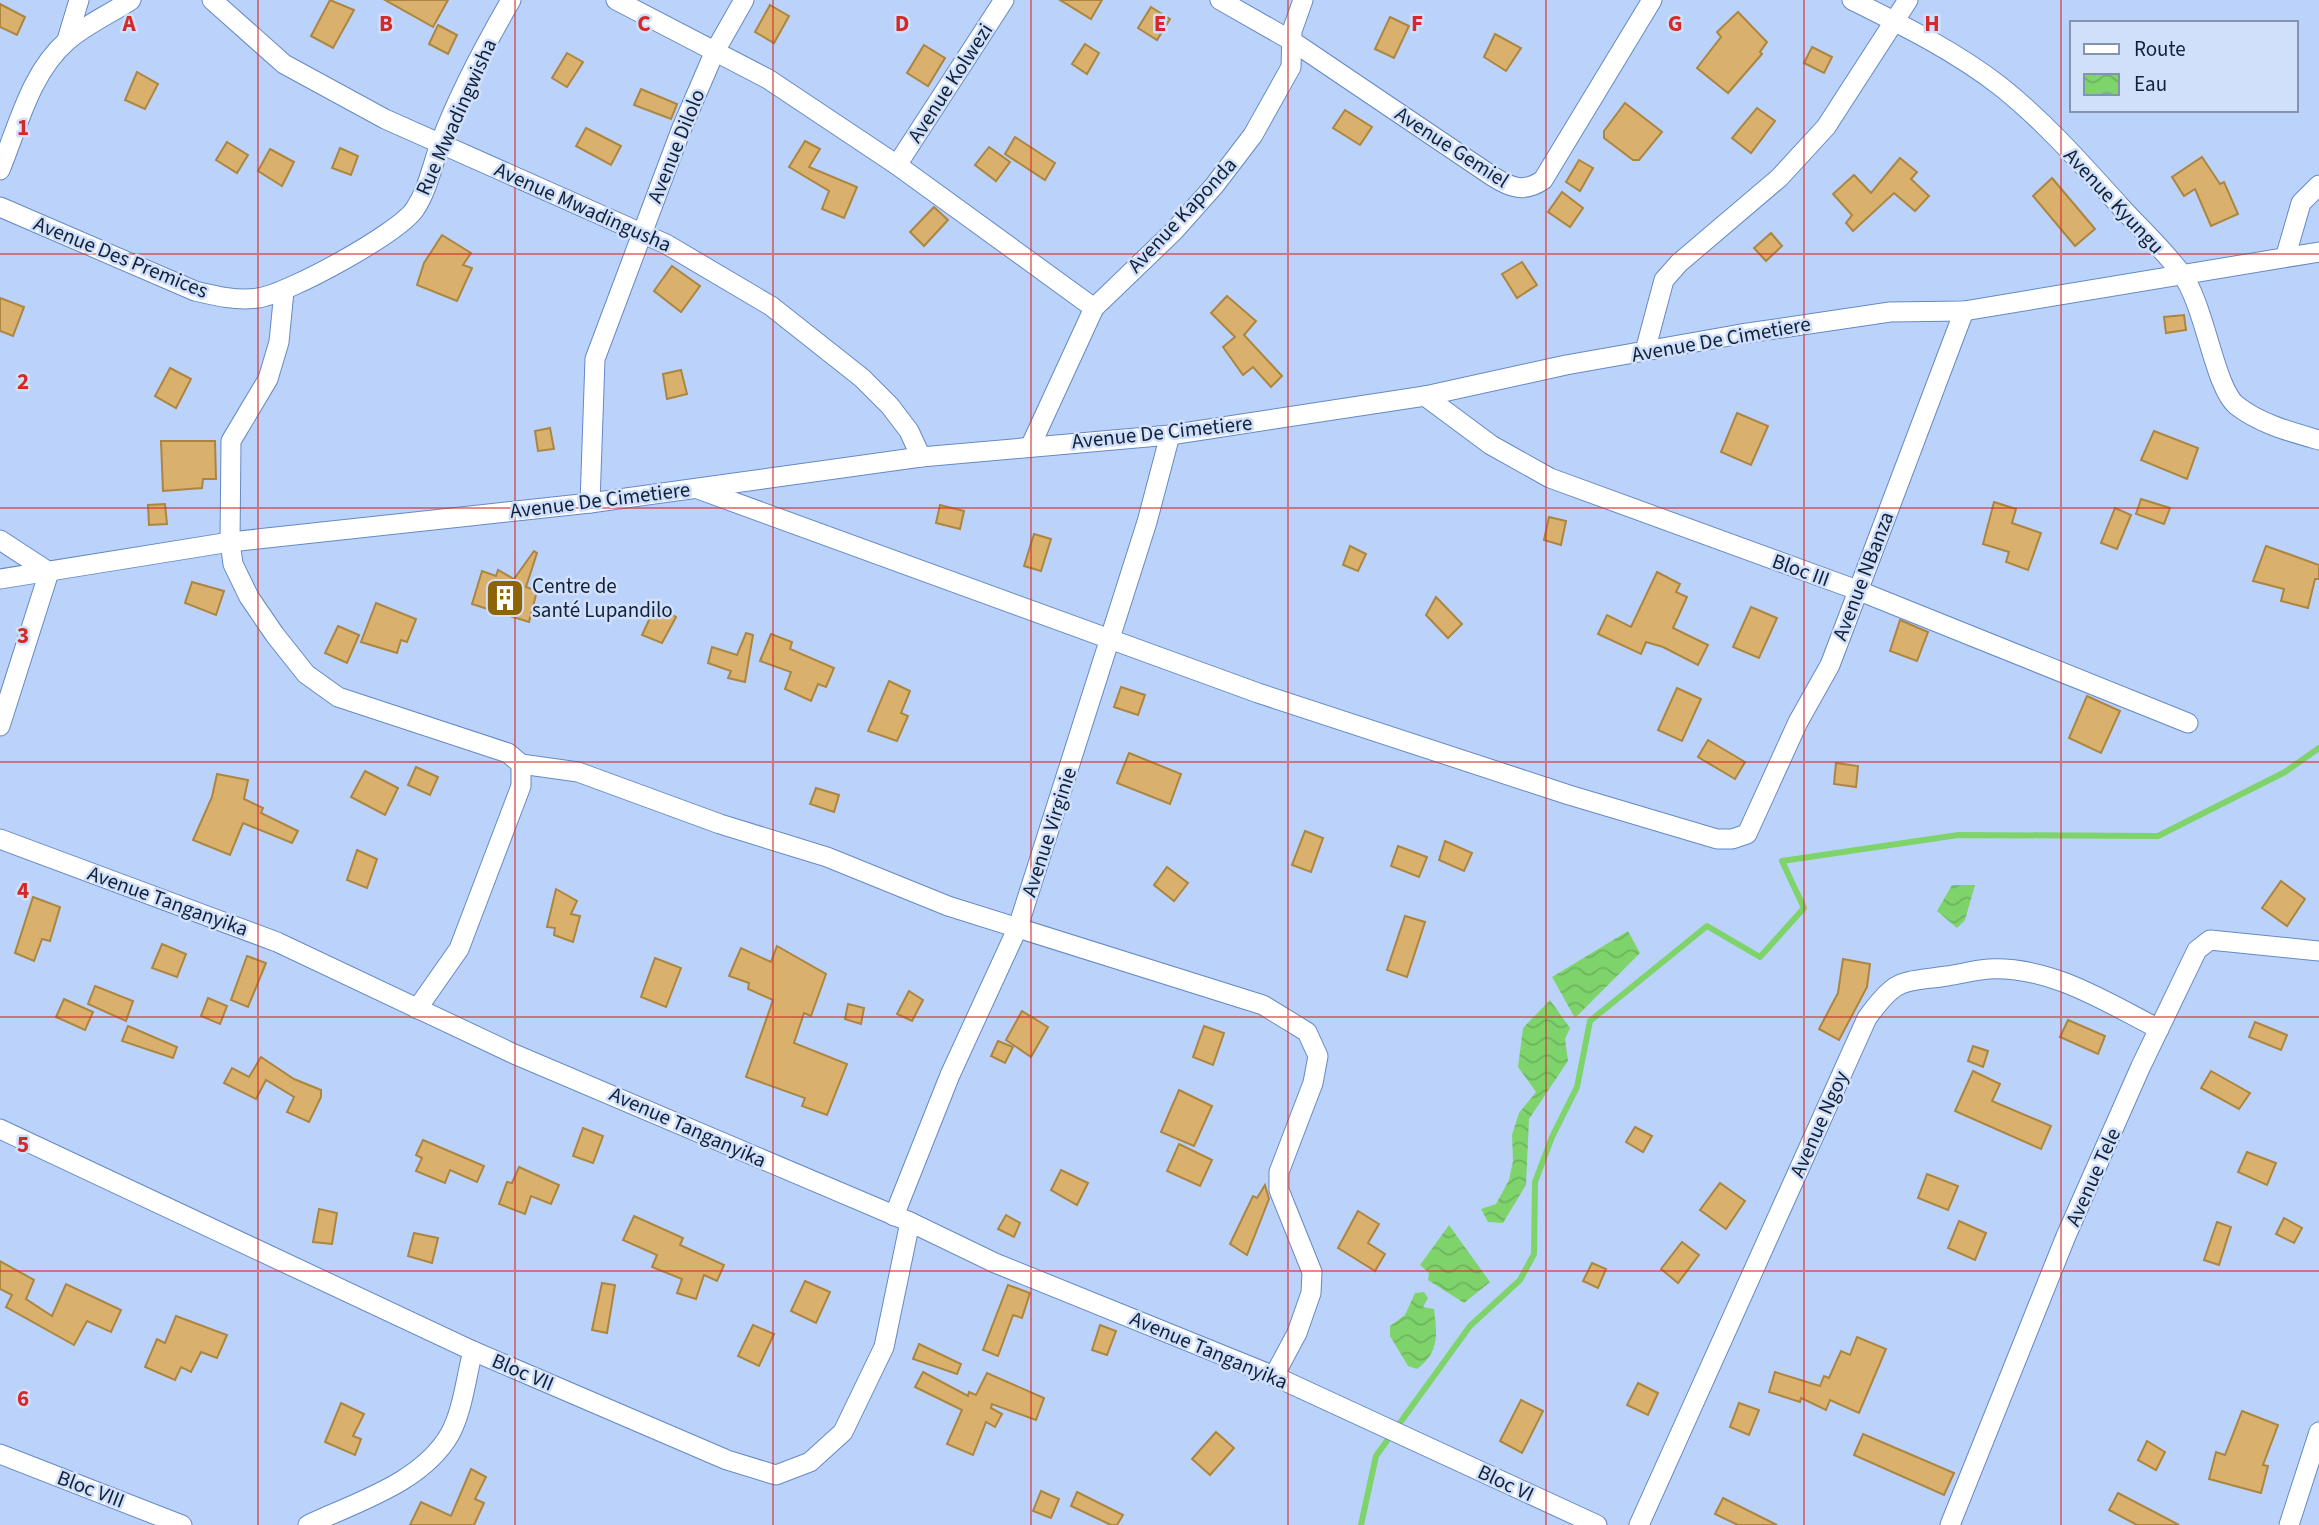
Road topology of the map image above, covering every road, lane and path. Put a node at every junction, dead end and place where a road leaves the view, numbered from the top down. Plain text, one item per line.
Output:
1 (79, 0) edge
2 (131, 0) edge
3 (212, 0) edge
4 (511, 0) edge
5 (616, 0) edge
6 (744, 0) edge
7 (1004, 0) edge
8 (1220, 0) edge
9 (1303, 0) edge
10 (1652, 0) edge
11 (1852, 0) edge
12 (1908, 0) edge
13 (1896, 22) junction
14 (67, 40) junction
15 (1292, 41) junction
16 (715, 51) junction
17 (440, 144) junction
18 (897, 165) junction
19 (0, 170) edge
20 (2319, 185) edge
21 (0, 207) edge
22 (642, 233) junction
23 (2319, 252) edge
24 (2286, 255) junction
25 (2183, 275) junction
26 (284, 291) junction
27 (1094, 308) junction
28 (1964, 311) junction
29 (1645, 351) junction
30 (1425, 396) junction
31 (1170, 435) junction
32 (2319, 440) edge
33 (1031, 445) junction
34 (921, 457) junction
35 (694, 488) junction
36 (590, 503) junction
37 (0, 540) edge
38 (230, 542) junction
39 (49, 572) junction
40 (0, 579) edge
41 (1857, 590) junction
42 (1109, 641) junction
43 (2188, 723) dead end
44 (0, 726) edge
45 (521, 764) junction
46 (0, 839) edge
47 (1018, 927) junction
48 (2319, 951) edge
49 (417, 1009) junction
50 (2160, 1029) junction
51 (0, 1129) edge
52 (902, 1219) junction
53 (473, 1351) junction
54 (1274, 1376) junction
55 (2319, 1432) edge
56 (1417, 1440) joint
57 (0, 1454) edge
58 (1589, 1523) edge
59 (182, 1525) edge
60 (307, 1525) edge
61 (1640, 1525) edge
62 (1950, 1525) edge
63 (2289, 1525) edge

1 - 14 street
2 - 14 street
3 - 17 street, Avenue Mwadingusha
4 - 17 street, Rue Mwadingwisha
5 - 16 street
6 - 16 street, Avenue Dilolo
7 - 18 street, Avenue Kolwezi
8 - 15 street, Avenue Gemiel
9 - 15 street, Avenue Kaponda
10 - 15 street, Avenue Gemiel
11 - 13 street, Avenue Kyungu
12 - 13 street
13 - 25 street, Avenue Kyungu
13 - 29 street
14 - 19 street
15 - 27 street, Avenue Kaponda
16 - 18 street
16 - 22 street, Avenue Dilolo
17 - 22 street, Avenue Mwadingusha
17 - 26 street, Rue Mwadingwisha
18 - 27 street
20 - 24 street
21 - 26 street, Avenue Des Premices
22 - 34 street, Avenue Mwadingusha
22 - 36 street, Avenue Dilolo
23 - 24 street, Avenue De Cimetiere
24 - 25 street, Avenue De Cimetiere
25 - 28 street, Avenue De Cimetiere
25 - 32 street, Avenue Kyungu
26 - 38 street
27 - 33 street
28 - 29 street, Avenue De Cimetiere
28 - 41 street, Avenue NBanza
29 - 30 street, Avenue De Cimetiere
30 - 31 street, Avenue De Cimetiere
30 - 41 street, Bloc III
31 - 33 street, Avenue De Cimetiere
31 - 42 street, Avenue Virginie
33 - 34 street, Avenue De Cimetiere
34 - 35 street, Avenue De Cimetiere
35 - 36 street, Avenue De Cimetiere
35 - 42 street
36 - 38 street, Avenue De Cimetiere
37 - 39 street
38 - 39 street, Avenue De Cimetiere
38 - 45 street
39 - 40 street, Avenue De Cimetiere
39 - 44 street
41 - 42 street, Avenue NBanza
41 - 43 street, Bloc III
42 - 47 street, Avenue Virginie
45 - 47 street
45 - 49 street
46 - 49 street, Avenue Tanganyika
47 - 52 street, Avenue Virginie
47 - 54 street
48 - 50 street, Avenue Tele
49 - 52 street, Avenue Tanganyika
50 - 61 street, Avenue Ngoy
50 - 62 street, Avenue Tele
51 - 53 street, Bloc VII
52 - 53 street, Bloc VII
52 - 54 street, Avenue Tanganyika
53 - 60 street
54 - 56 street, Avenue Tanganyika
55 - 63 street
56 - 58 street, Bloc VI
57 - 59 street, Bloc VIII

